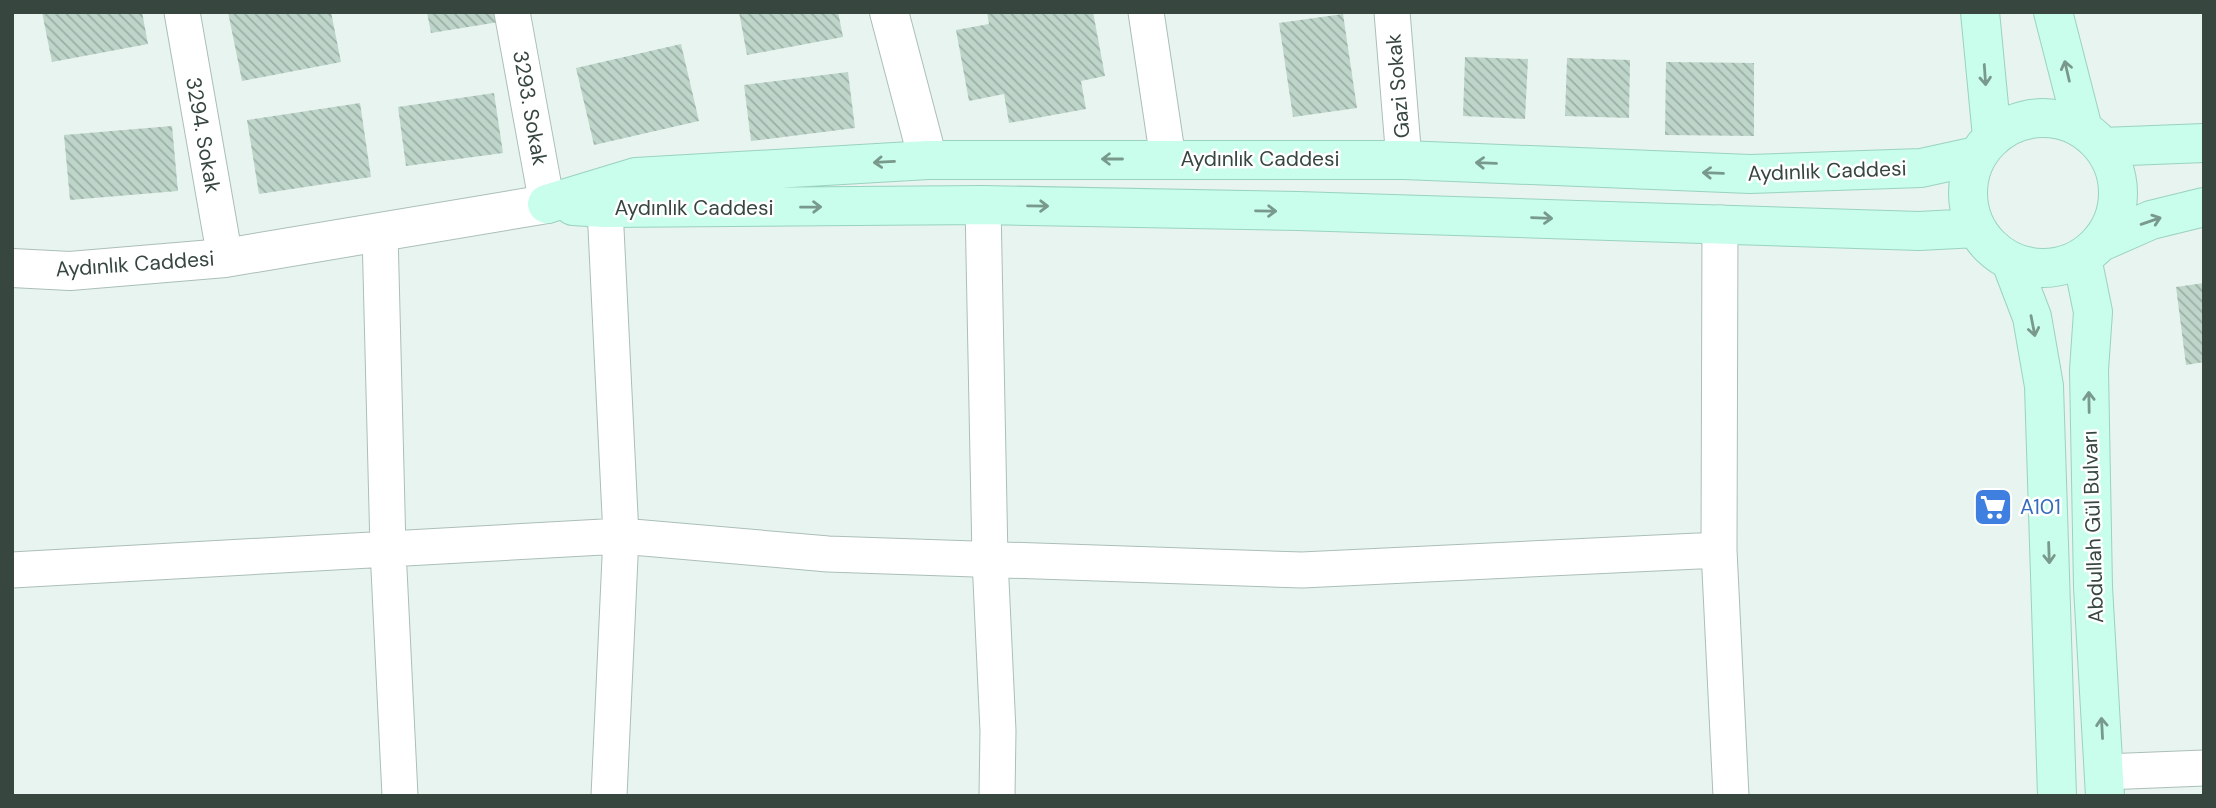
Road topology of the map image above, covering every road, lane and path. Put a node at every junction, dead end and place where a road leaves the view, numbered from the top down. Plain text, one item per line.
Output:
1 (182, 12) edge
2 (512, 12) edge
3 (889, 12) edge
4 (1146, 12) edge
5 (1392, 12) edge
6 (1980, 12) edge
7 (2053, 12) edge
8 (2093, 138) junction
9 (2204, 143) edge
10 (1984, 147) junction
11 (1168, 159) junction
12 (928, 160) junction
13 (1404, 160) junction
14 (547, 204) junction
15 (983, 205) junction
16 (2204, 207) edge
17 (605, 208) junction
18 (1720, 223) junction
19 (1976, 228) junction
20 (380, 232) junction
21 (2091, 250) junction
22 (225, 258) junction
23 (2011, 262) junction
24 (12, 268) edge
25 (621, 536) junction
26 (388, 549) junction
27 (1719, 550) junction
28 (990, 559) junction
29 (12, 570) edge
30 (2204, 768) edge
31 (2105, 784) edge
32 (400, 796) edge
33 (609, 796) edge
34 (998, 796) edge
35 (1731, 796) edge
36 (2057, 796) edge

1 - 22 street, 3294. Sokak
2 - 14 street, 3293. Sokak
3 - 12 street
4 - 11 street
5 - 13 street, Gazi Sokak
6 -> 10 main road
8 -> 7 main road
8 - 9 main road
8 - 10 main road
8 - 21 main road
10 -> 13 main road, Aydınlık Caddesi
10 - 19 main road
11 -> 12 main road, Aydınlık Caddesi
11 - 13 main road, Aydınlık Caddesi
12 -> 14 main road, Aydınlık Caddesi
14 - 17 main road, Aydınlık Caddesi
14 - 20 street, Aydınlık Caddesi
17 -> 15 main road, Aydınlık Caddesi
15 -> 18 main road, Aydınlık Caddesi
15 - 28 street
21 -> 16 main road
17 - 25 street
18 - 19 main road, Aydınlık Caddesi
18 - 27 street
19 - 23 main road
20 - 22 street, Aydınlık Caddesi
20 - 26 street
21 - 23 main road
31 -> 21 main road, Abdullah Gül Bulvarı
22 - 24 street, Aydınlık Caddesi
23 -> 36 main road
25 - 26 street
25 - 28 street
25 - 33 street
26 - 29 street
26 - 32 street
27 - 28 street
27 - 35 street
28 - 34 street
30 - 31 street

